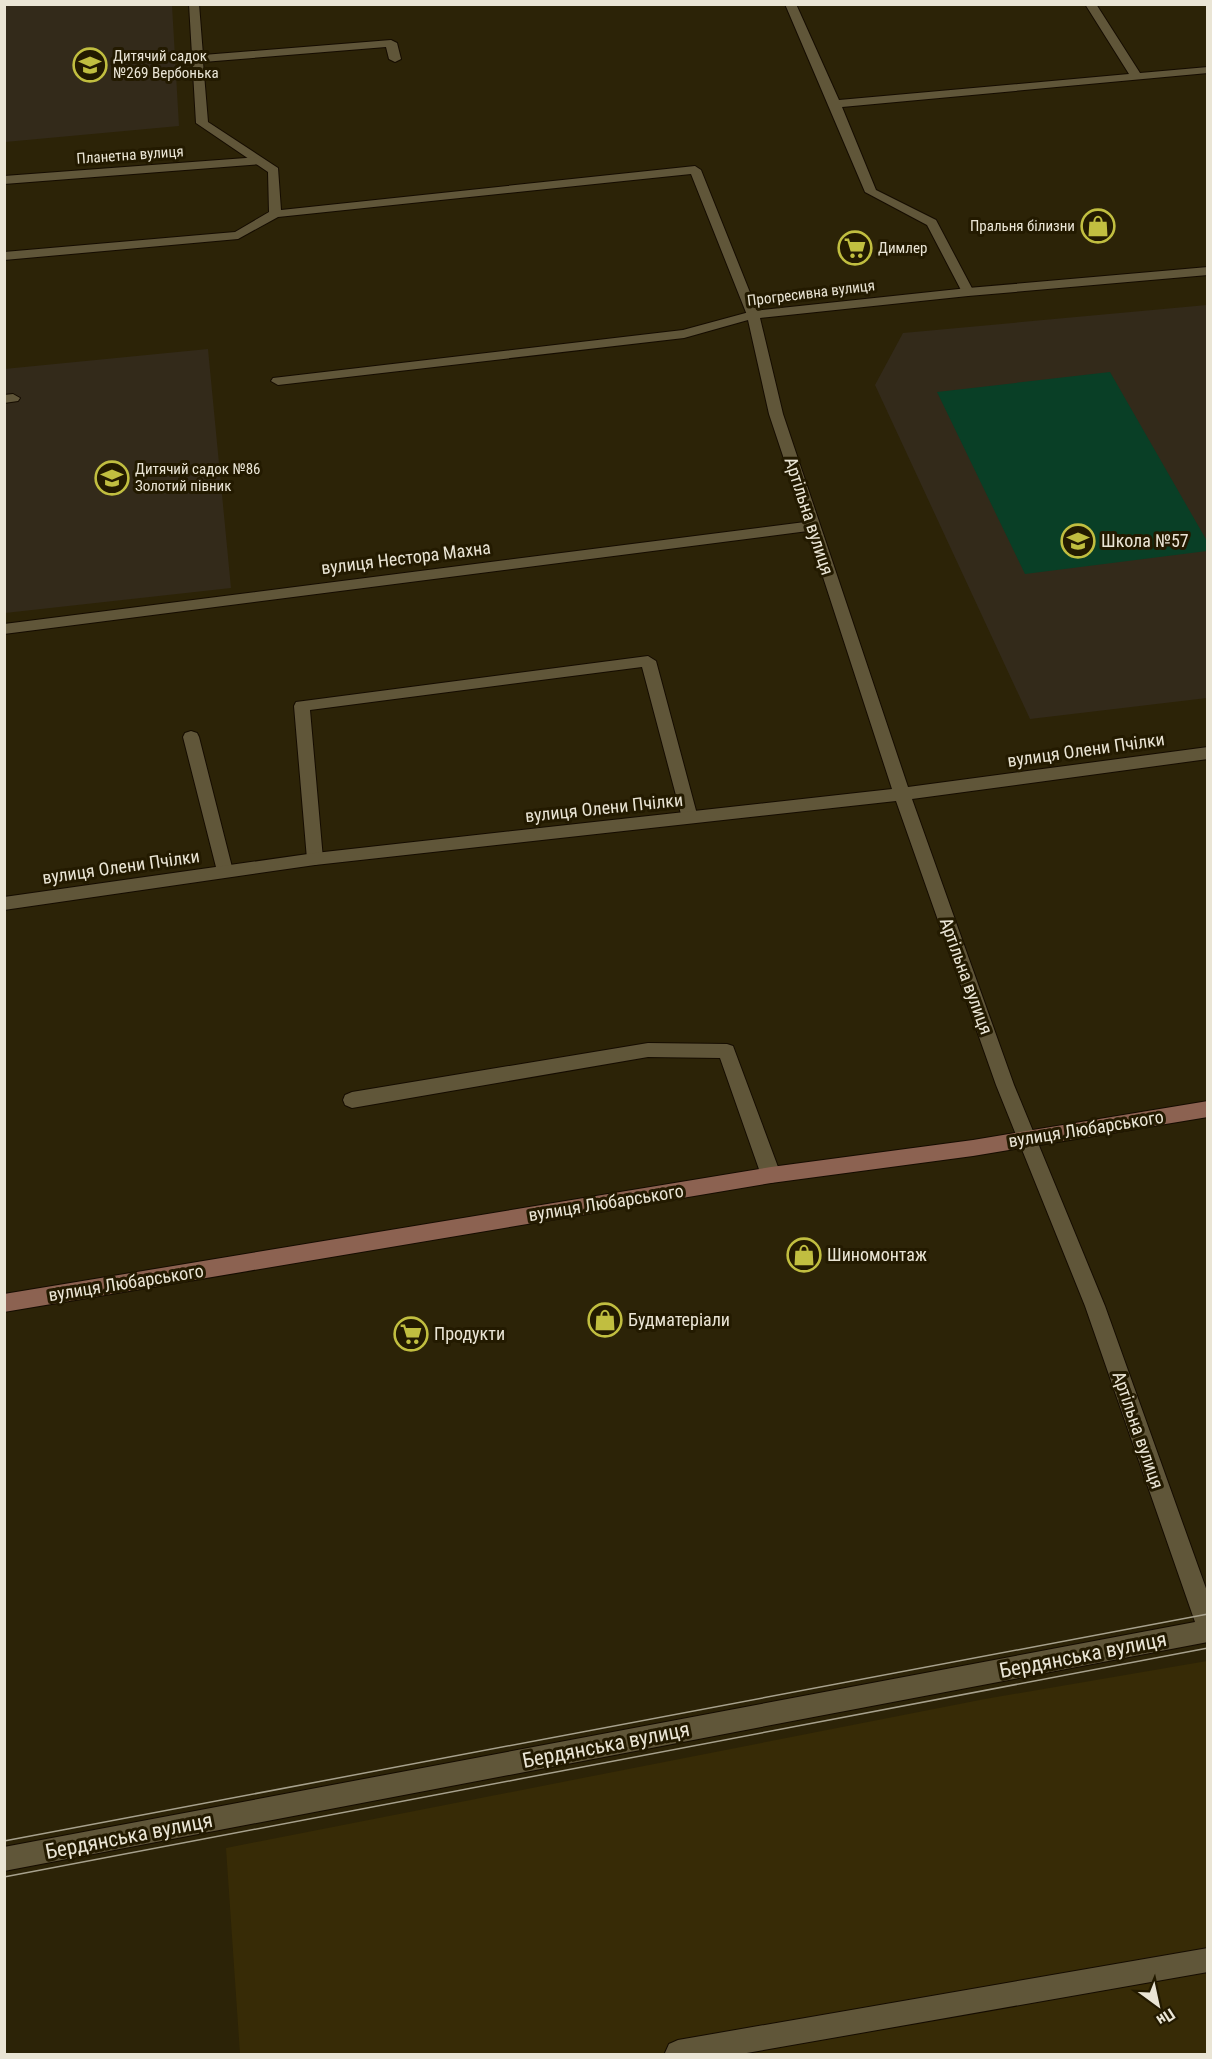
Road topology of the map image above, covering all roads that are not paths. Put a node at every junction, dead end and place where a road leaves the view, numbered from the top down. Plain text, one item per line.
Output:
1 (194, 4) edge
2 (790, 4) edge
3 (1089, 4) edge
4 (199, 59) junction
5 (395, 59) dead end
6 (1208, 70) edge
7 (1137, 76) junction
8 (835, 104) junction
9 (258, 160) junction
10 (4, 180) edge
11 (275, 214) junction
12 (4, 256) edge
13 (1208, 271) edge
14 (968, 292) junction
15 (753, 315) junction
16 (278, 381) dead end
17 (812, 526) junction
18 (4, 629) edge
19 (190, 737) dead end
20 (1208, 753) edge
21 (902, 794) junction
22 (690, 818) junction
23 (315, 859) junction
24 (225, 871) junction
25 (4, 904) edge
26 (352, 1100) dead end
27 (1208, 1109) edge
28 (1027, 1139) junction
29 (771, 1175) junction
30 (4, 1303) edge
31 (1208, 1629) edge
32 (4, 1859) edge
33 (1208, 1960) edge
34 (678, 2053) edge

1 - 4 street
2 - 8 street
3 - 7 street
4 - 5 street
4 - 9 street
6 - 7 street
7 - 8 street
8 - 14 street
9 - 10 street, Планетна вулиця
9 - 11 street
11 - 12 street
11 - 15 street, Артільна вулиця
13 - 14 street, Прогресивна вулиця
14 - 15 street, Прогресивна вулиця
15 - 16 street, Прогресивна вулиця
15 - 17 street, Артільна вулиця
17 - 18 street, вулиця Нестора Махна
17 - 21 street, Артільна вулиця
19 - 24 street
20 - 21 street, вулиця Олени Пчілки
21 - 22 street, вулиця Олени Пчілки
21 - 28 street, Артільна вулиця
22 - 23 street, вулиця Олени Пчілки
22 - 23 street
23 - 24 street, вулиця Олени Пчілки
24 - 25 street, вулиця Олени Пчілки
26 - 29 street
27 - 28 main road, вулиця Любарського
28 - 29 main road, вулиця Любарського
28 - 31 street, Артільна вулиця
29 - 30 main road, вулиця Любарського
31 - 32 street, Бердянська вулиця
33 - 34 street

